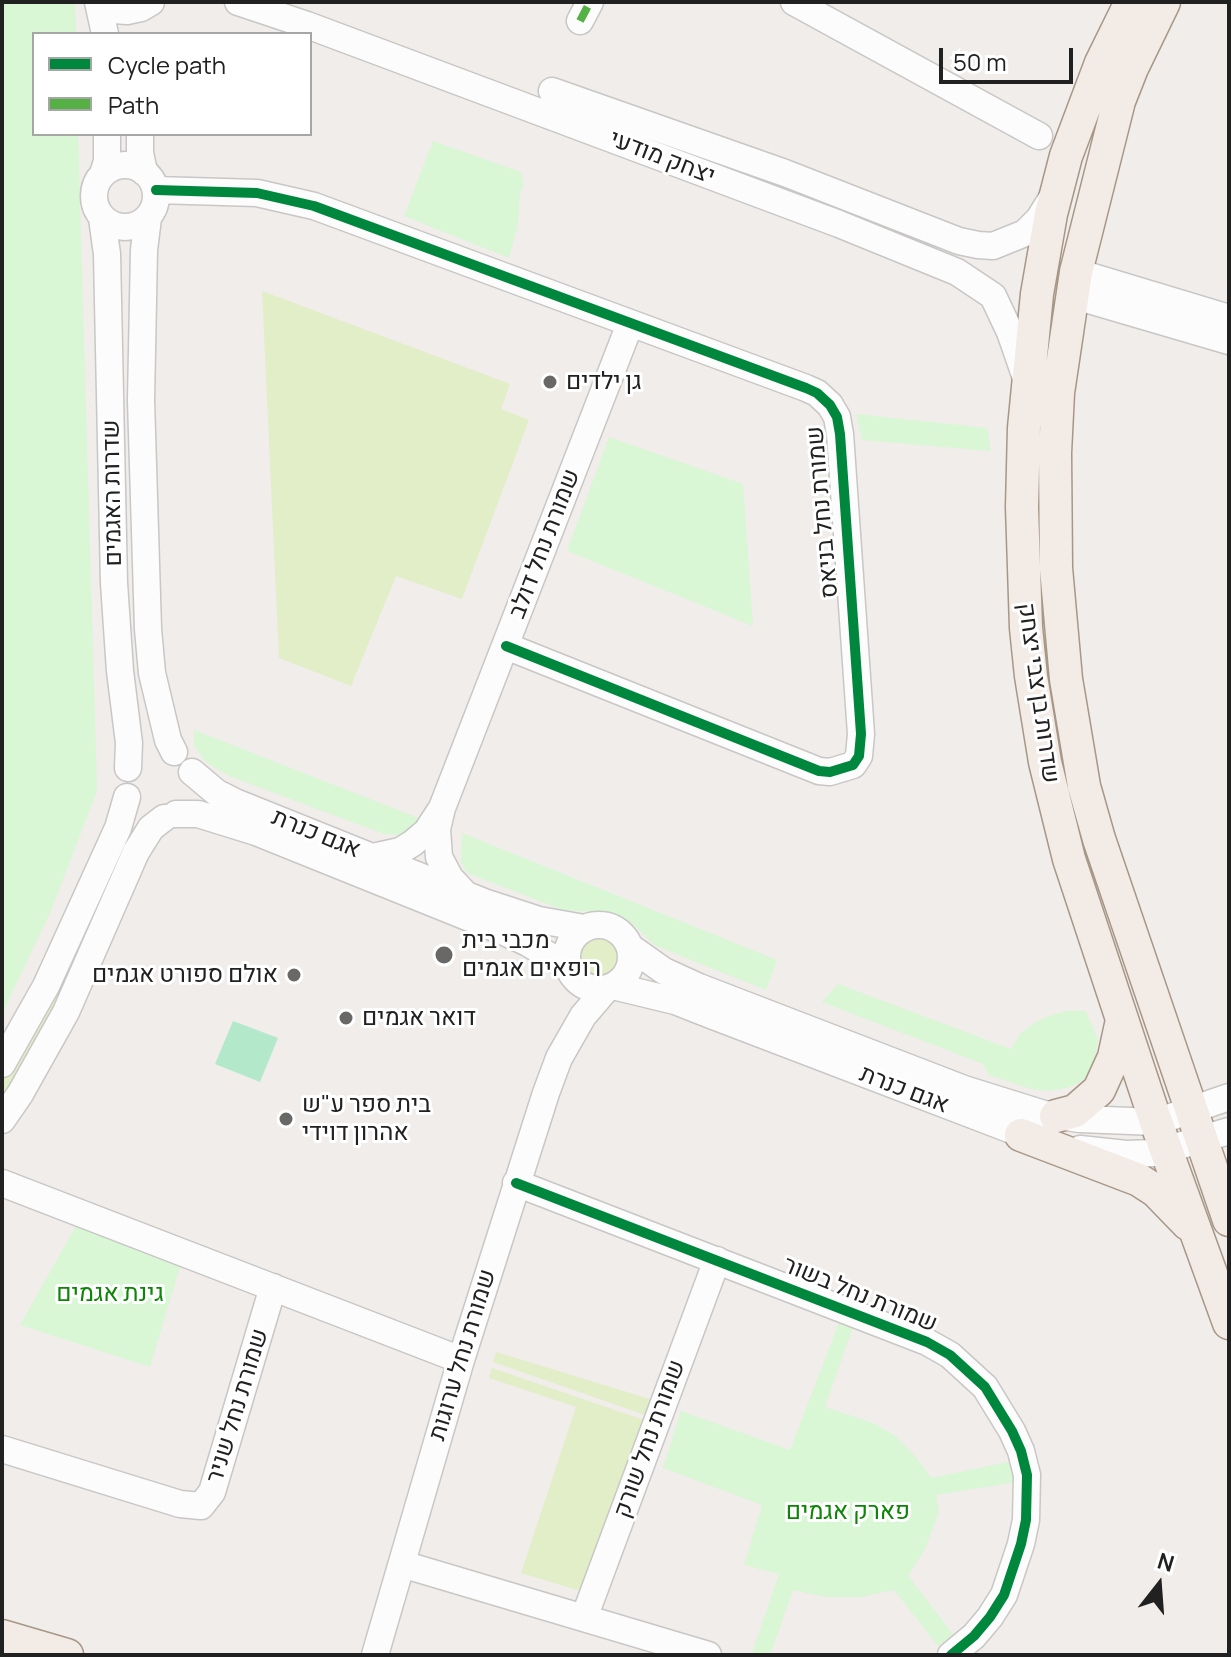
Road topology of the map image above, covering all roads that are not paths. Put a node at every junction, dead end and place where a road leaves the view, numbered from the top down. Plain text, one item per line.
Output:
1 (99, 2) edge
2 (238, 2) edge
3 (1131, 2) edge
4 (1164, 2) edge
5 (796, 3) edge
6 (148, 4) edge
7 (105, 32) edge
8 (140, 32) edge
9 (552, 91) dead end
10 (107, 136) edge
11 (140, 136) edge
12 (1039, 136) dead end
13 (779, 171) junction
14 (103, 174) junction
15 (150, 181) junction
16 (1059, 188) junction
17 (744, 190) junction
18 (102, 218) junction
19 (148, 218) junction
20 (1074, 284) junction
21 (1229, 318) edge
22 (630, 324) junction
23 (1229, 341) edge
24 (1027, 381) junction
25 (506, 646) junction
26 (174, 752) junction
27 (128, 768) junction
28 (192, 772) junction
29 (127, 797) junction
30 (442, 808) junction
31 (170, 816) junction
32 (373, 857) junction
33 (465, 894) junction
34 (584, 928) junction
35 (630, 947) junction
36 (569, 970) junction
37 (610, 987) junction
38 (1122, 1020) junction
39 (559, 1058) junction
40 (2, 1064) edge
41 (1229, 1097) edge
42 (1190, 1109) junction
43 (1056, 1116) junction
44 (2, 1120) edge
45 (1021, 1135) junction
46 (1161, 1136) junction
47 (1215, 1136) edge
48 (2, 1165) edge
49 (2, 1183) edge
50 (516, 1183) junction
51 (32, 1194) junction
52 (1229, 1220) edge
53 (1198, 1237) junction
54 (717, 1260) junction
55 (273, 1287) junction
56 (1229, 1323) edge
57 (461, 1360) junction
58 (2, 1449) edge
59 (402, 1564) junction
60 (584, 1618) junction
61 (2, 1636) edge
62 (67, 1655) edge
63 (375, 1655) edge
64 (708, 1655) edge
65 (951, 1655) edge

1 - 6 street
1 - 7 street
2 - 17 street, יצחק מודעי
3 - 16 main road, שדרות בן צבי יצחק
4 - 20 main road, שדרות בן צבי יצחק
5 - 12 street
6 - 8 street
9 - 13 street, יצחק מודעי
10 - 14 street
11 - 15 street
13 - 16 street, יצחק מודעי
13 - 17 street
14 - 15 street
14 - 18 street
15 - 19 street
15 - 22 street, שמורת נחל בניאס
16 - 24 main road, שדרות בן צבי יצחק
17 - 24 street, יצחק מודעי
18 - 19 street
18 - 27 street, שדרות האגמים
19 - 26 street, שדרות האגמים
20 - 21 street
20 - 23 street
20 - 42 main road, שדרות בן צבי יצחק
22 - 25 street, שמורת נחל דולב
22 - 25 street, שמורת נחל בניאס
24 - 38 main road, שדרות בן צבי יצחק
25 - 30 street, שמורת נחל דולב
26 - 27 street
26 - 28 street
27 - 29 street
28 - 31 street
28 - 32 street, אגם כנרת
29 - 31 street
29 - 40 street
30 - 32 street, שמורת נחל דולב
30 - 33 street, שמורת נחל דולב
31 - 36 street, אגם כנרת
31 - 44 street
32 - 33 street, אגם כנרת
33 - 34 street, אגם כנרת
34 - 35 street
34 - 36 street
35 - 37 street
35 - 43 street, אגם כנרת
36 - 37 street
36 - 39 street, שמורת נחל ערוגות
37 - 39 street, שמורת נחל ערוגות
37 - 45 street, אגם כנרת
38 - 43 main road
38 - 46 main road, שדרות בן צבי יצחק
39 - 50 street, שמורת נחל ערוגות
41 - 42 street, אגם כנרת
42 - 46 street, אגם כנרת
42 - 47 main road, שדרות בן צבי יצחק
43 - 46 street, אגם כנרת
45 - 46 street, אגם כנרת
45 - 53 main road
46 - 47 street, אגם כנרת
46 - 53 main road, שדרות בן צבי יצחק
47 - 52 main road, שדרות בן צבי יצחק
48 - 51 street
49 - 51 street
50 - 54 street, שמורת נחל בשור
50 - 57 street, שמורת נחל ערוגות
51 - 55 street
53 - 56 main road, שדרות בן צבי יצחק
54 - 60 street, שמורת נחל שורק
54 - 65 street, שמורת נחל בשור
55 - 57 street
55 - 58 street, שמורת נחל שניר
57 - 59 street, שמורת נחל ערוגות
59 - 60 street
59 - 63 street, שמורת נחל ערוגות
60 - 64 street
61 - 62 main road

